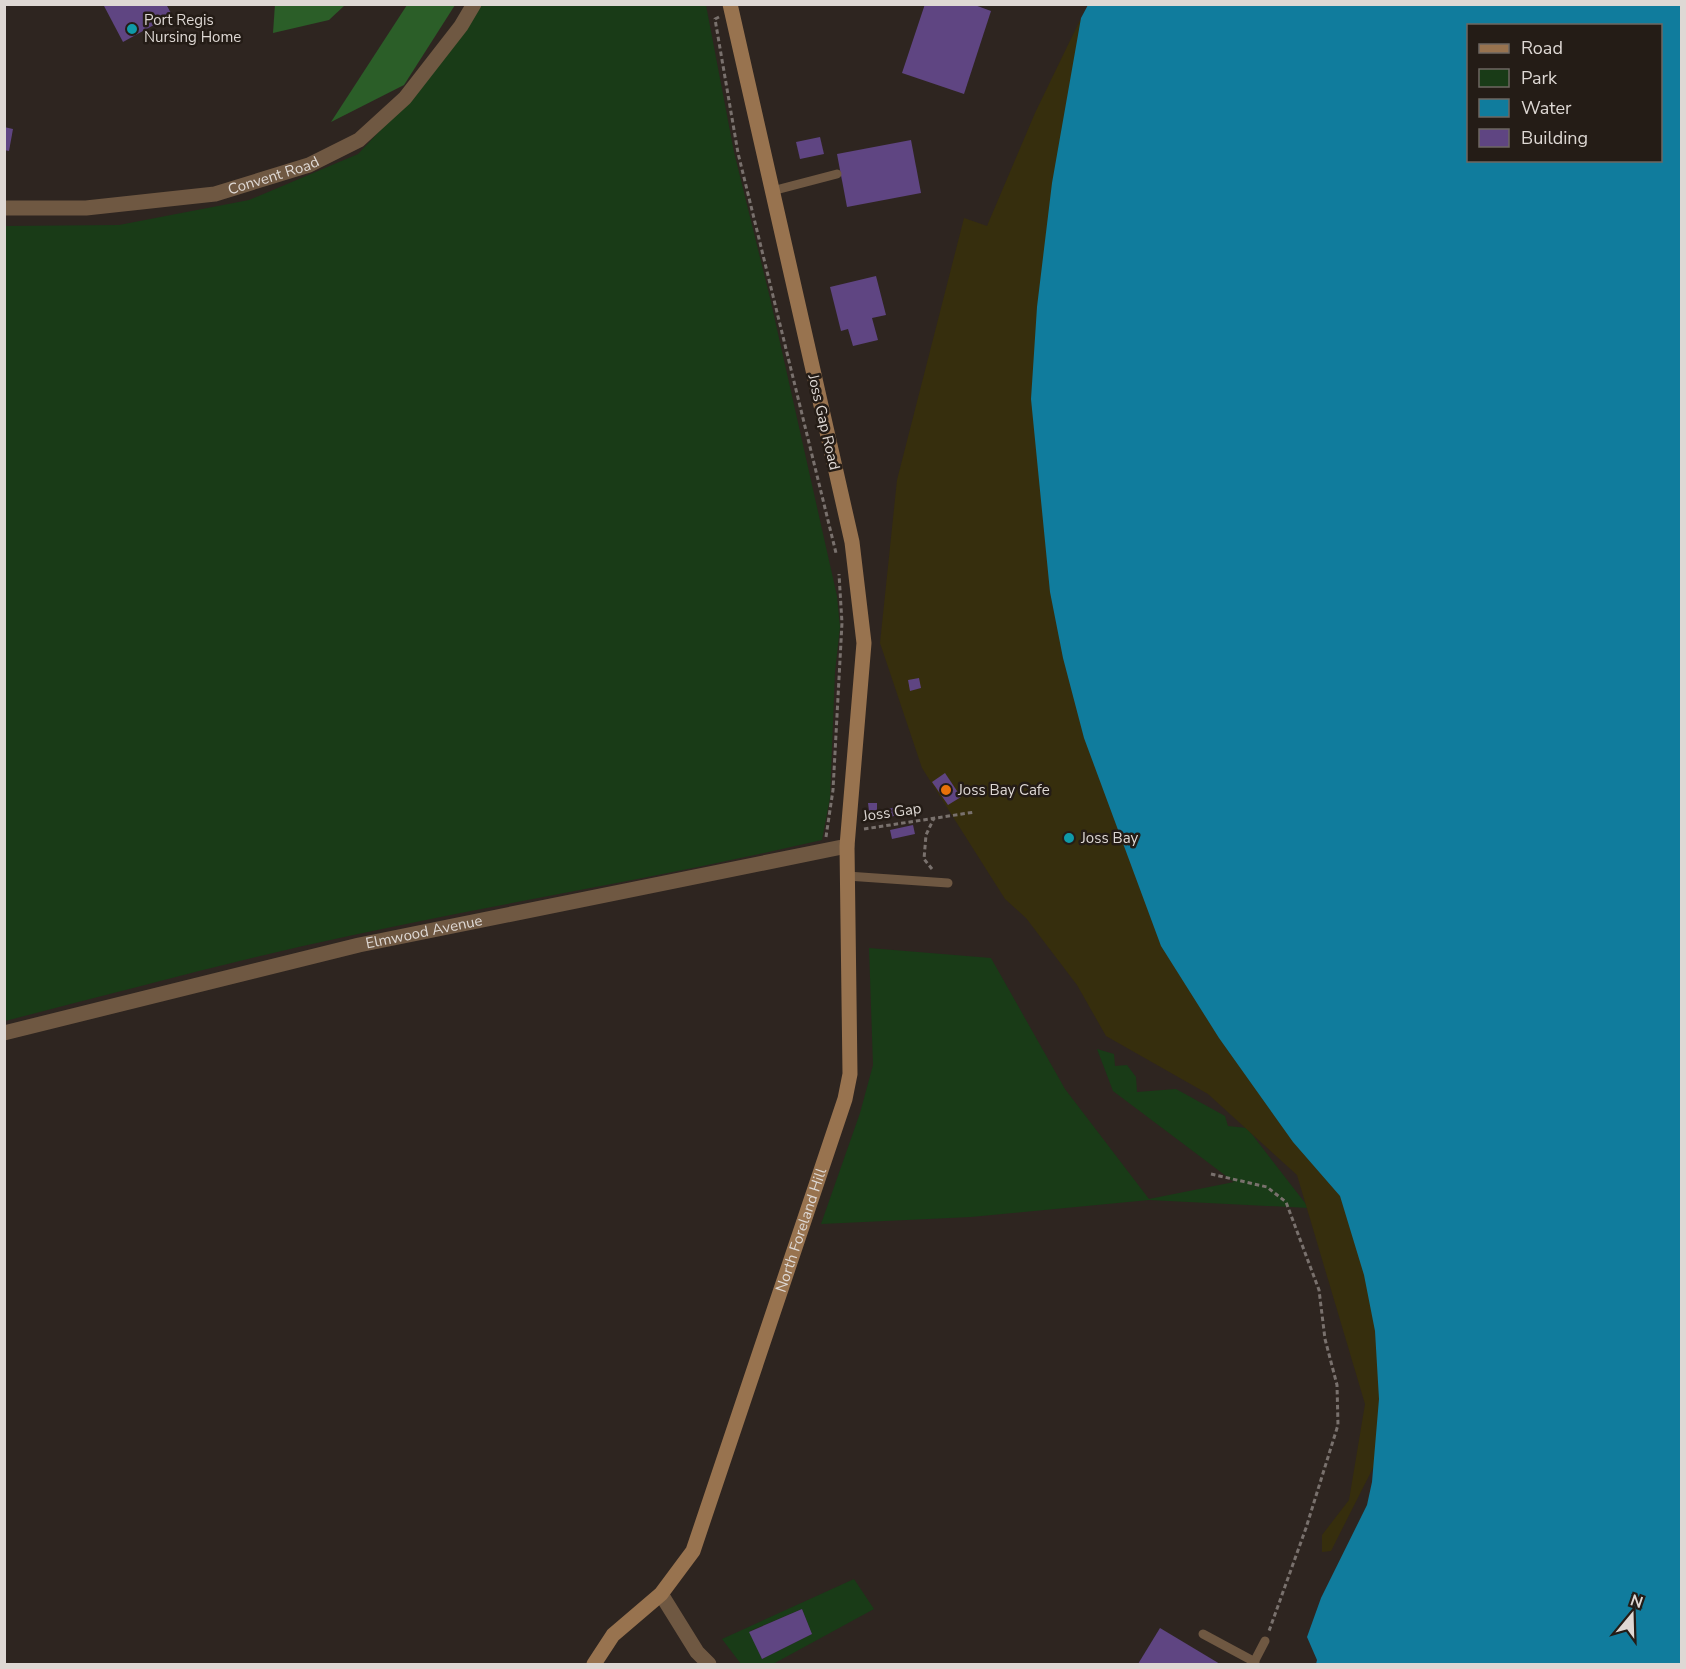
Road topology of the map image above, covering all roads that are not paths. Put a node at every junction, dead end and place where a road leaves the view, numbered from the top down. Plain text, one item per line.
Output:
1 (474, 4) edge
2 (730, 7) edge
3 (837, 174) dead end
4 (772, 191) junction
5 (4, 208) edge
6 (848, 838) junction
7 (847, 876) junction
8 (948, 884) dead end
9 (4, 1033) edge
10 (661, 1594) junction
11 (1203, 1634) dead end
12 (1265, 1641) road end
13 (698, 1658) edge
14 (1254, 1663) edge
15 (594, 1665) edge
16 (710, 1665) edge

1 - 5 street, Convent Road
2 - 4 main road, Joss Gap Road
3 - 4 lane
4 - 6 main road, Joss Gap Road
6 - 7 main road, North Foreland Hill
6 - 9 street, Elmwood Avenue
7 - 8 lane
7 - 10 main road, North Foreland Hill
10 - 13 street
10 - 15 main road, North Foreland Hill
11 - 14 lane
12 - 14 lane
13 - 16 street

